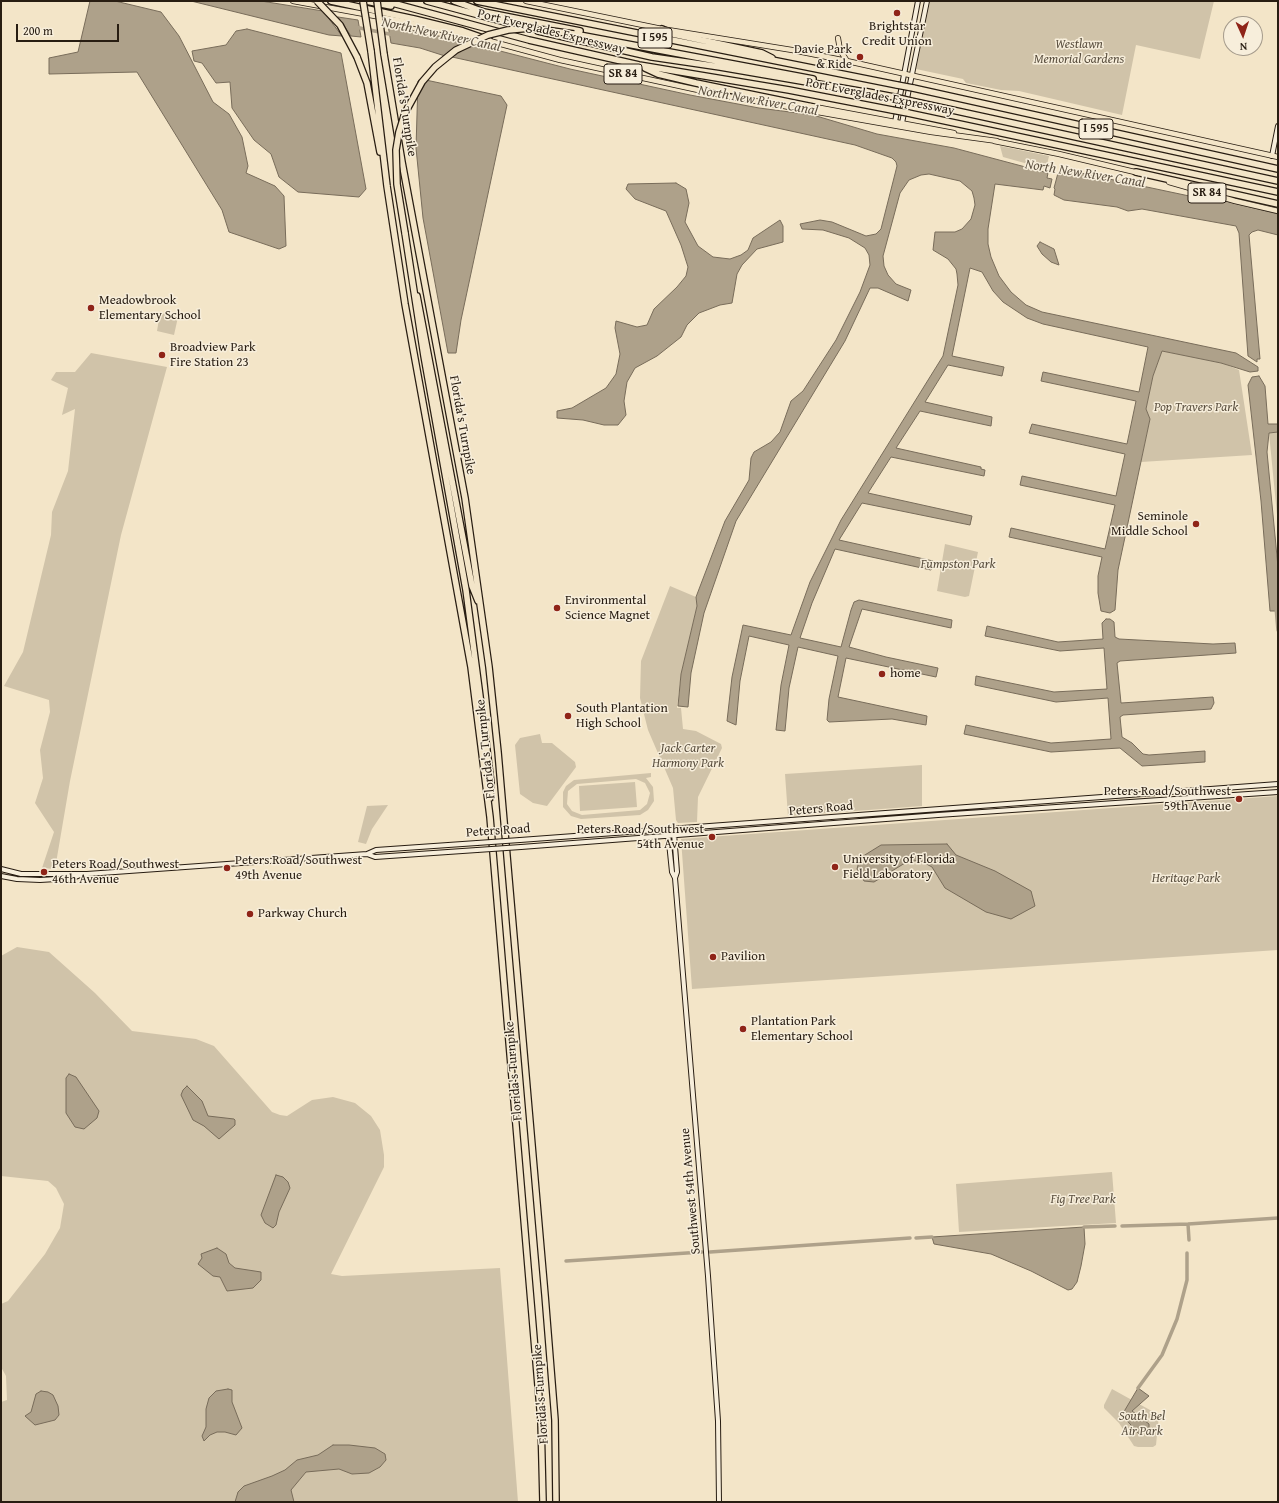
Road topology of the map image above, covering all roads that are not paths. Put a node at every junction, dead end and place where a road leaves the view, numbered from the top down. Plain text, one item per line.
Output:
1 (293, 1) edge
2 (317, 1) edge
3 (332, 1) edge
4 (365, 1) edge
5 (377, 1) edge
6 (385, 1) edge
7 (427, 1) edge
8 (454, 1) edge
9 (478, 1) edge
10 (526, 1) edge
11 (918, 1) edge
12 (926, 1) edge
13 (421, 11) junction
14 (662, 29) junction
15 (574, 32) junction
16 (838, 38) dead end
17 (489, 40) junction
18 (776, 60) junction
19 (847, 61) junction
20 (640, 65) junction
21 (905, 74) junction
22 (911, 75) junction
23 (866, 92) junction
24 (758, 102) junction
25 (813, 107) junction
26 (895, 122) junction
27 (902, 123) junction
28 (1278, 126) edge
29 (997, 141) junction
30 (1272, 156) junction
31 (1278, 157) edge
32 (1278, 169) edge
33 (1136, 172) junction
34 (1278, 181) edge
35 (388, 186) junction
36 (1278, 192) edge
37 (1278, 204) edge
38 (1278, 211) edge
39 (405, 234) junction
40 (481, 608) junction
41 (1278, 784) edge
42 (1278, 792) edge
43 (490, 817) junction
44 (673, 828) junction
45 (668, 829) junction
46 (668, 835) junction
47 (674, 835) junction
48 (367, 854) junction
49 (1, 870) edge
50 (83, 874) junction
51 (1, 876) edge
52 (675, 878) junction
53 (543, 1502) edge
54 (556, 1502) edge
55 (718, 1502) edge

1 - 17 main road, SR 84
2 - 35 highway, bridge
3 - 17 highway
4 - 13 highway
4 - 35 highway, Florida's Turnpike, bridge
5 - 40 highway, Florida's Turnpike, bridge
6 - 13 highway, Port Everglades Expressway / I 595
7 - 23 highway
8 - 15 highway
9 - 18 highway, Port Everglades Expressway / I 595
10 - 14 main road
11 - 21 main road
12 - 22 main road
13 - 20 highway, Port Everglades Expressway / I 595
14 - 18 highway
14 - 19 main road
15 - 23 highway
15 - 39 highway, bridge
16 - 19 main road
17 - 24 main road, SR 84
18 - 32 highway, Port Everglades Expressway / I 595, bridge
19 - 21 main road
20 - 25 highway
20 - 36 highway, Port Everglades Expressway / I 595, bridge
21 - 22 main road
21 - 26 main road
22 - 27 main road
22 - 30 main road
23 - 34 highway, bridge
24 - 25 main road, SR 84
24 - 29 main road
25 - 26 main road, SR 84
26 - 27 main road, SR 84
27 - 29 main road, SR 84
28 - 30 main road
29 - 33 main road, SR 84
30 - 31 main road
33 - 37 highway
33 - 38 main road, SR 84
35 - 43 highway, Florida's Turnpike
39 - 40 highway
39 - 43 highway
40 - 54 highway, Florida's Turnpike
41 - 44 main road, Peters Road
42 - 47 main road, Peters Road
43 - 53 highway, Florida's Turnpike
44 - 45 main road, Peters Road
44 - 47 main road, Southwest 54th Avenue
45 - 46 main road, Southwest 54th Avenue
45 - 48 main road, Peters Road, bridge
46 - 47 main road, Peters Road
46 - 48 main road, Peters Road, bridge
46 - 52 main road, Southwest 54th Avenue
47 - 52 main road, Southwest 54th Avenue
48 - 50 main road, Peters Road
49 - 50 main road, Peters Road
50 - 51 main road, Peters Road
52 - 55 main road, Southwest 54th Avenue

